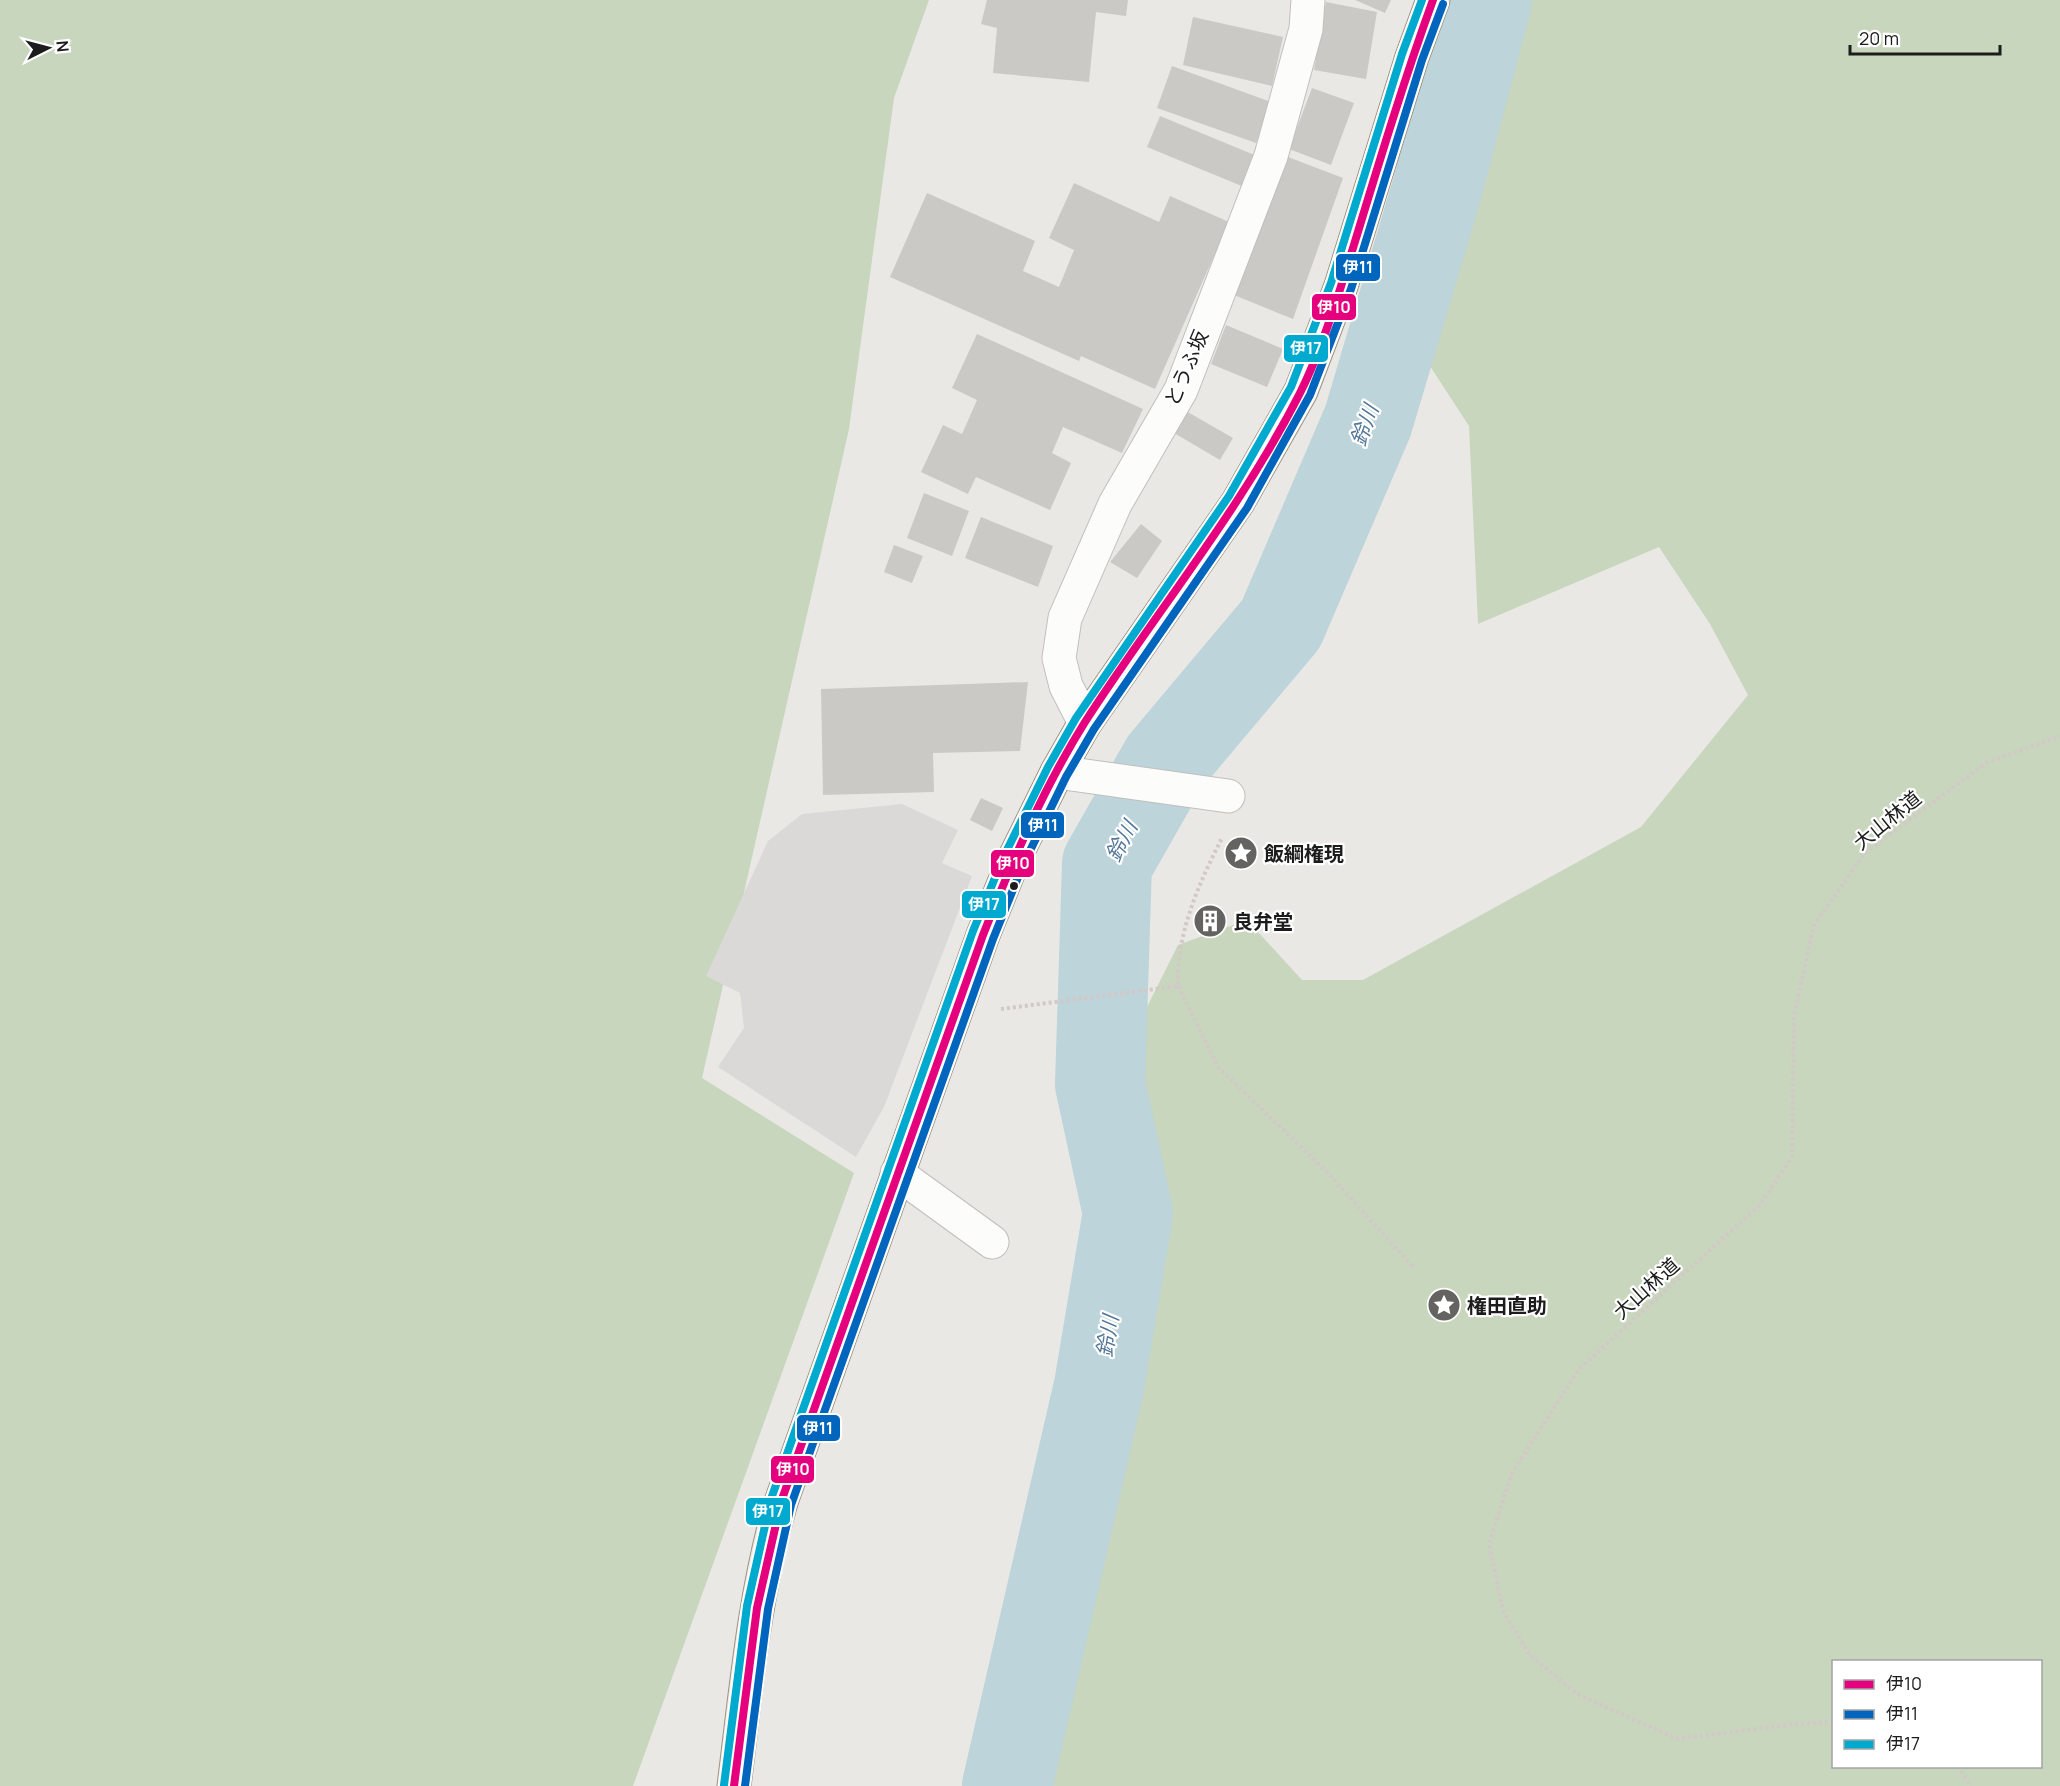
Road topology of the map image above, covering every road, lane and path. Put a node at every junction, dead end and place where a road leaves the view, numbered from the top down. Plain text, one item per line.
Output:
1 (1308, 0) edge
2 (1433, 0) edge
3 (1085, 723) junction
4 (2060, 736) edge
5 (1057, 772) junction
6 (1228, 796) dead end
7 (1224, 835) dead end
8 (1178, 986) junction
9 (954, 1015) junction
10 (897, 1173) junction
11 (992, 1242) dead end
12 (1414, 1268) dead end
13 (1832, 1722) edge
14 (1959, 1768) edge
15 (734, 1786) edge
16 (1971, 1786) edge

1 - 3 street, とうふ坂
2 - 3 main road
3 - 5 main road
4 - 13 path, 大山林道
5 - 6 street
5 - 9 main road
7 - 8 path
8 - 9 path
8 - 12 path
9 - 10 main road
10 - 11 street
10 - 15 main road
14 - 16 path

